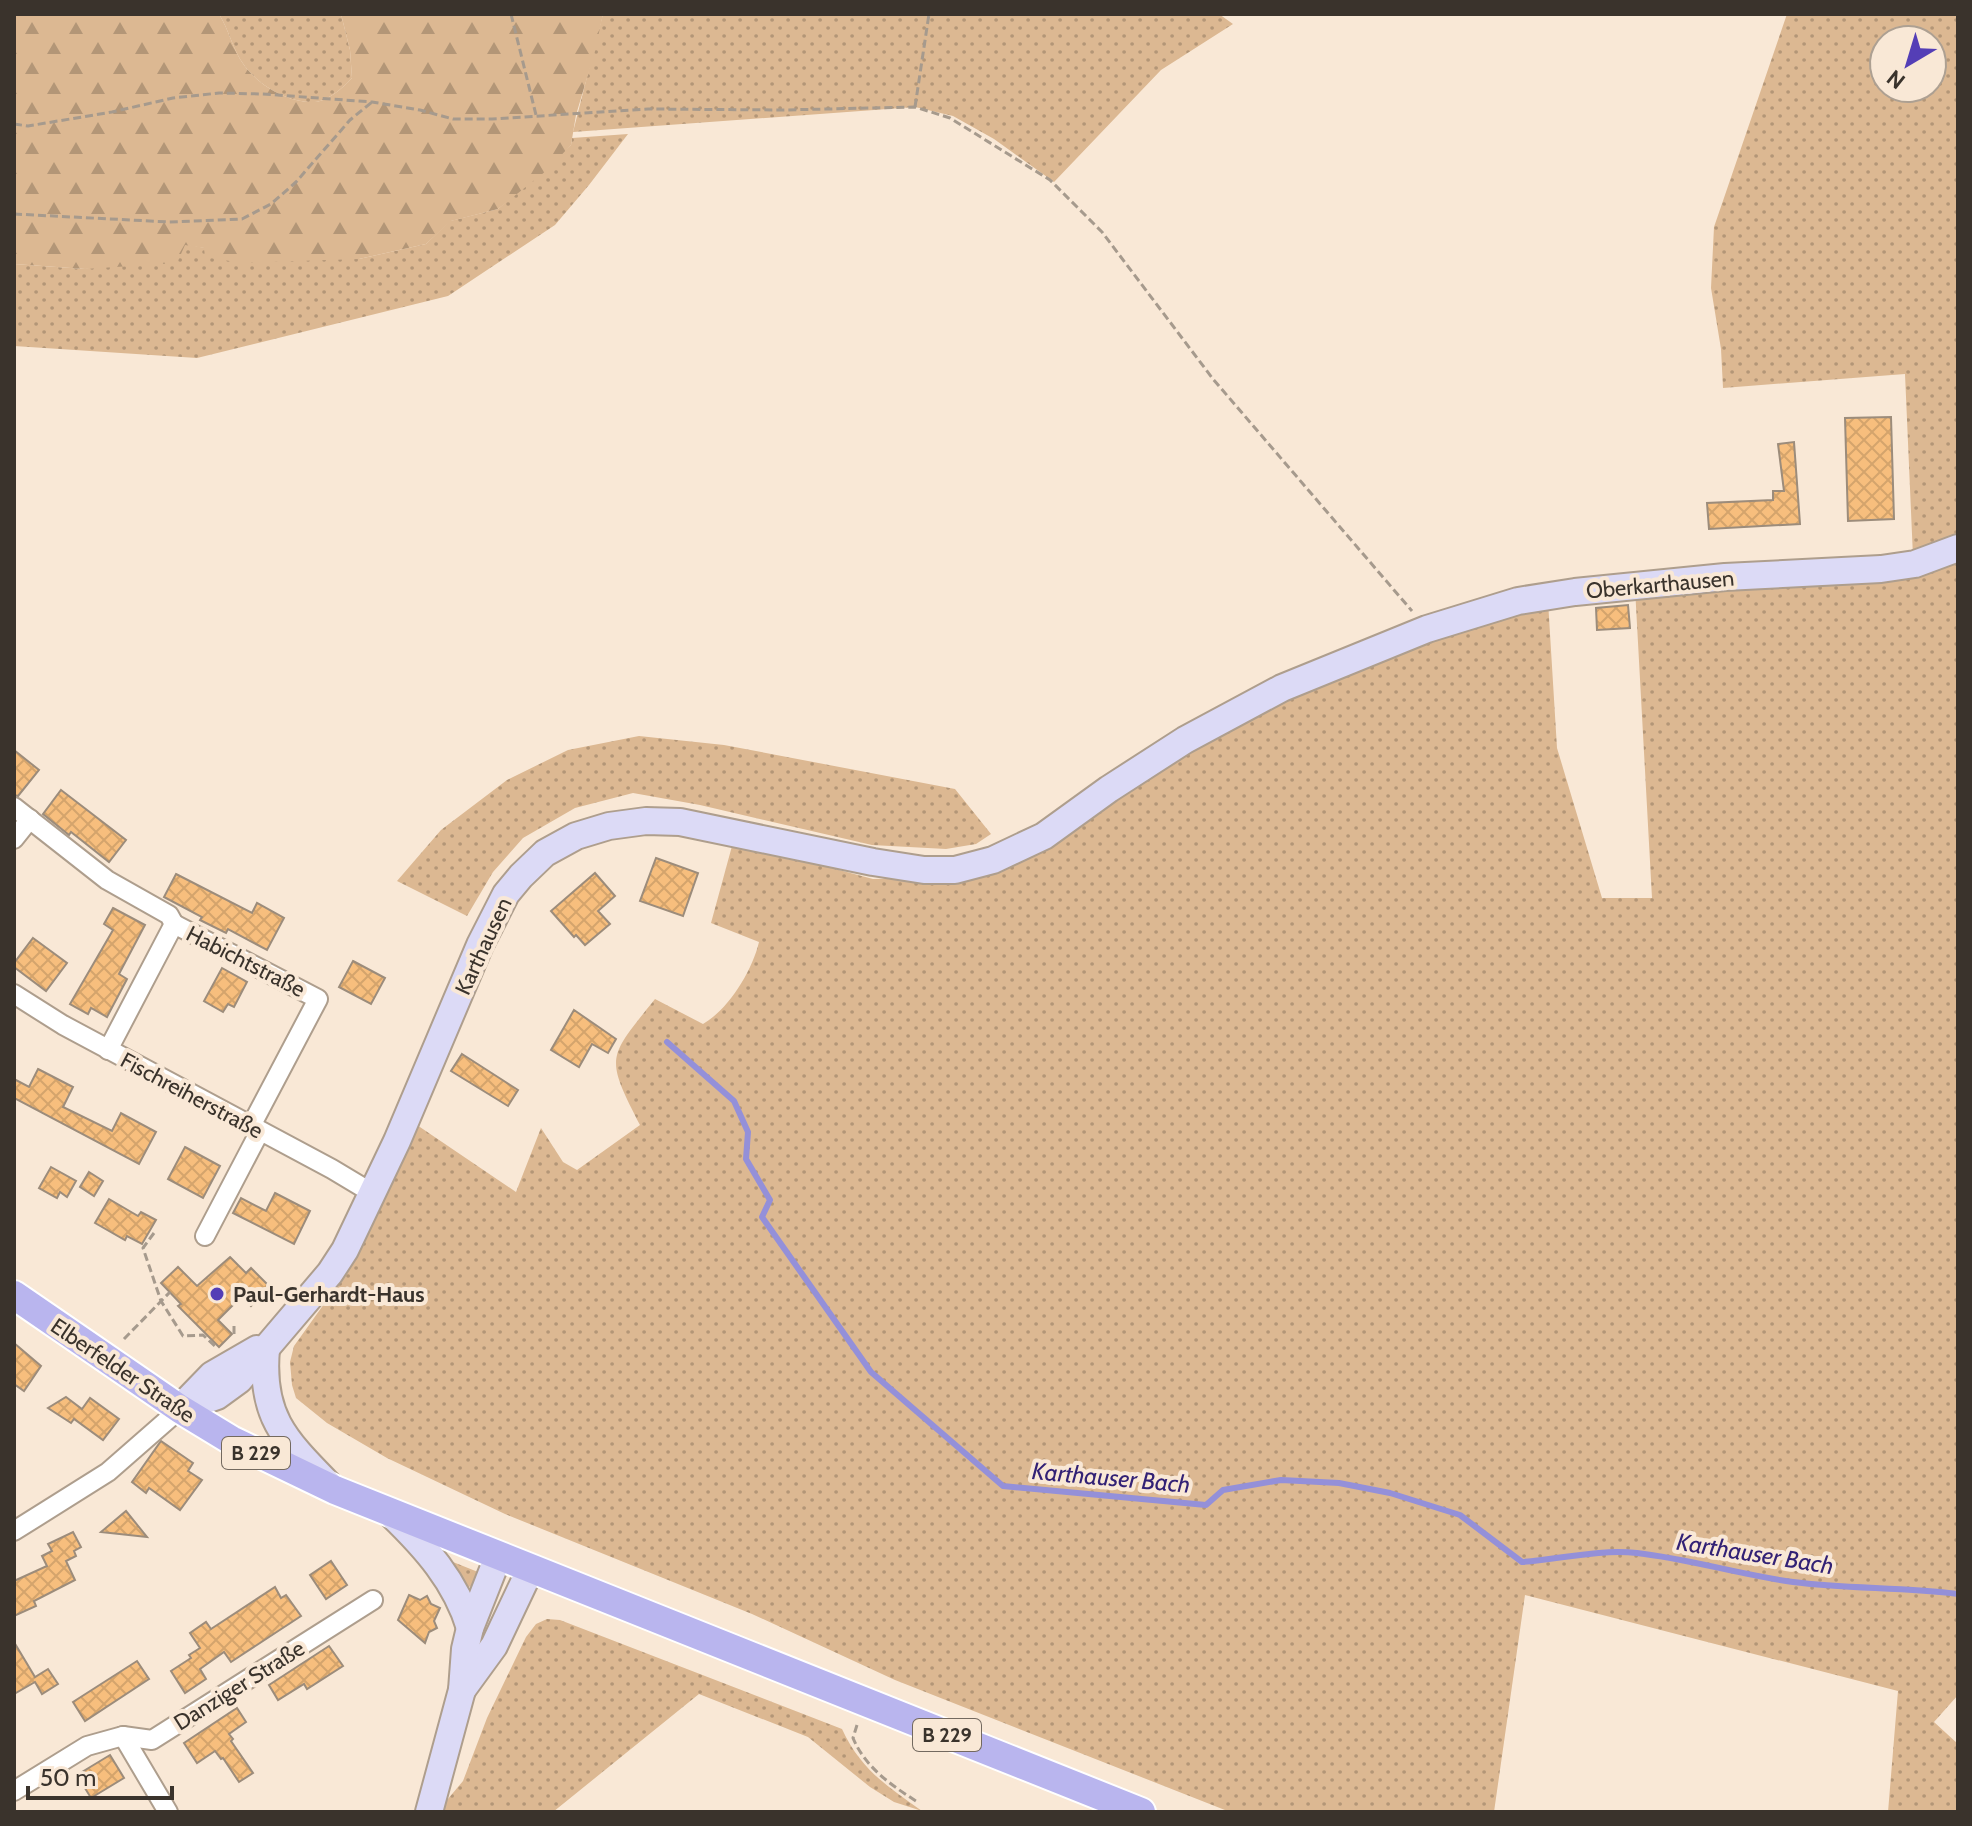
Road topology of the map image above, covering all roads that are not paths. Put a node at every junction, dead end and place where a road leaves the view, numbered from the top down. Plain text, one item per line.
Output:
1 (1958, 548) edge
2 (1368, 652) joint
3 (14, 807) edge
4 (30, 819) junction
5 (14, 839) edge
6 (174, 924) junction
7 (14, 994) edge
8 (108, 1050) junction
9 (256, 1128) junction
10 (372, 1193) junction
11 (205, 1236) dead end
12 (14, 1295) edge
13 (268, 1345) junction
14 (180, 1409) junction
15 (335, 1490) junction
16 (391, 1514) junction
17 (14, 1531) edge
18 (498, 1557) junction
19 (530, 1570) junction
20 (373, 1600) dead end
21 (470, 1628) junction
22 (462, 1690) junction
23 (123, 1736) junction
24 (14, 1791) edge
25 (168, 1812) edge
26 (429, 1812) edge
27 (1141, 1812) edge

1 - 2 main road, Oberkarthausen
2 - 10 main road, Karthausen
3 - 4 street
4 - 5 street
4 - 6 street
6 - 8 street, Habichtstraße
6 - 9 street, Habichtstraße
7 - 8 street, Fischreiherstraße
8 - 9 street, Fischreiherstraße
9 - 10 street, Fischreiherstraße
9 - 11 street
10 - 13 main road, Karthausen
12 - 14 main road, Elberfelder Straße / B 229
13 - 14 main road, Karthausen
13 - 15 main road
14 - 15 main road, Elberfelder Straße / B 229
14 - 17 street
15 - 16 main road, Elberfelder Straße / B 229
16 - 18 main road, Elberfelder Straße / B 229
16 - 21 main road
18 - 19 main road, B 229
18 - 21 main road
19 - 22 main road
19 - 27 main road, B 229
20 - 23 street, Danziger Straße
21 - 22 main road
22 - 26 main road
23 - 24 street, Danziger Straße
23 - 25 street

